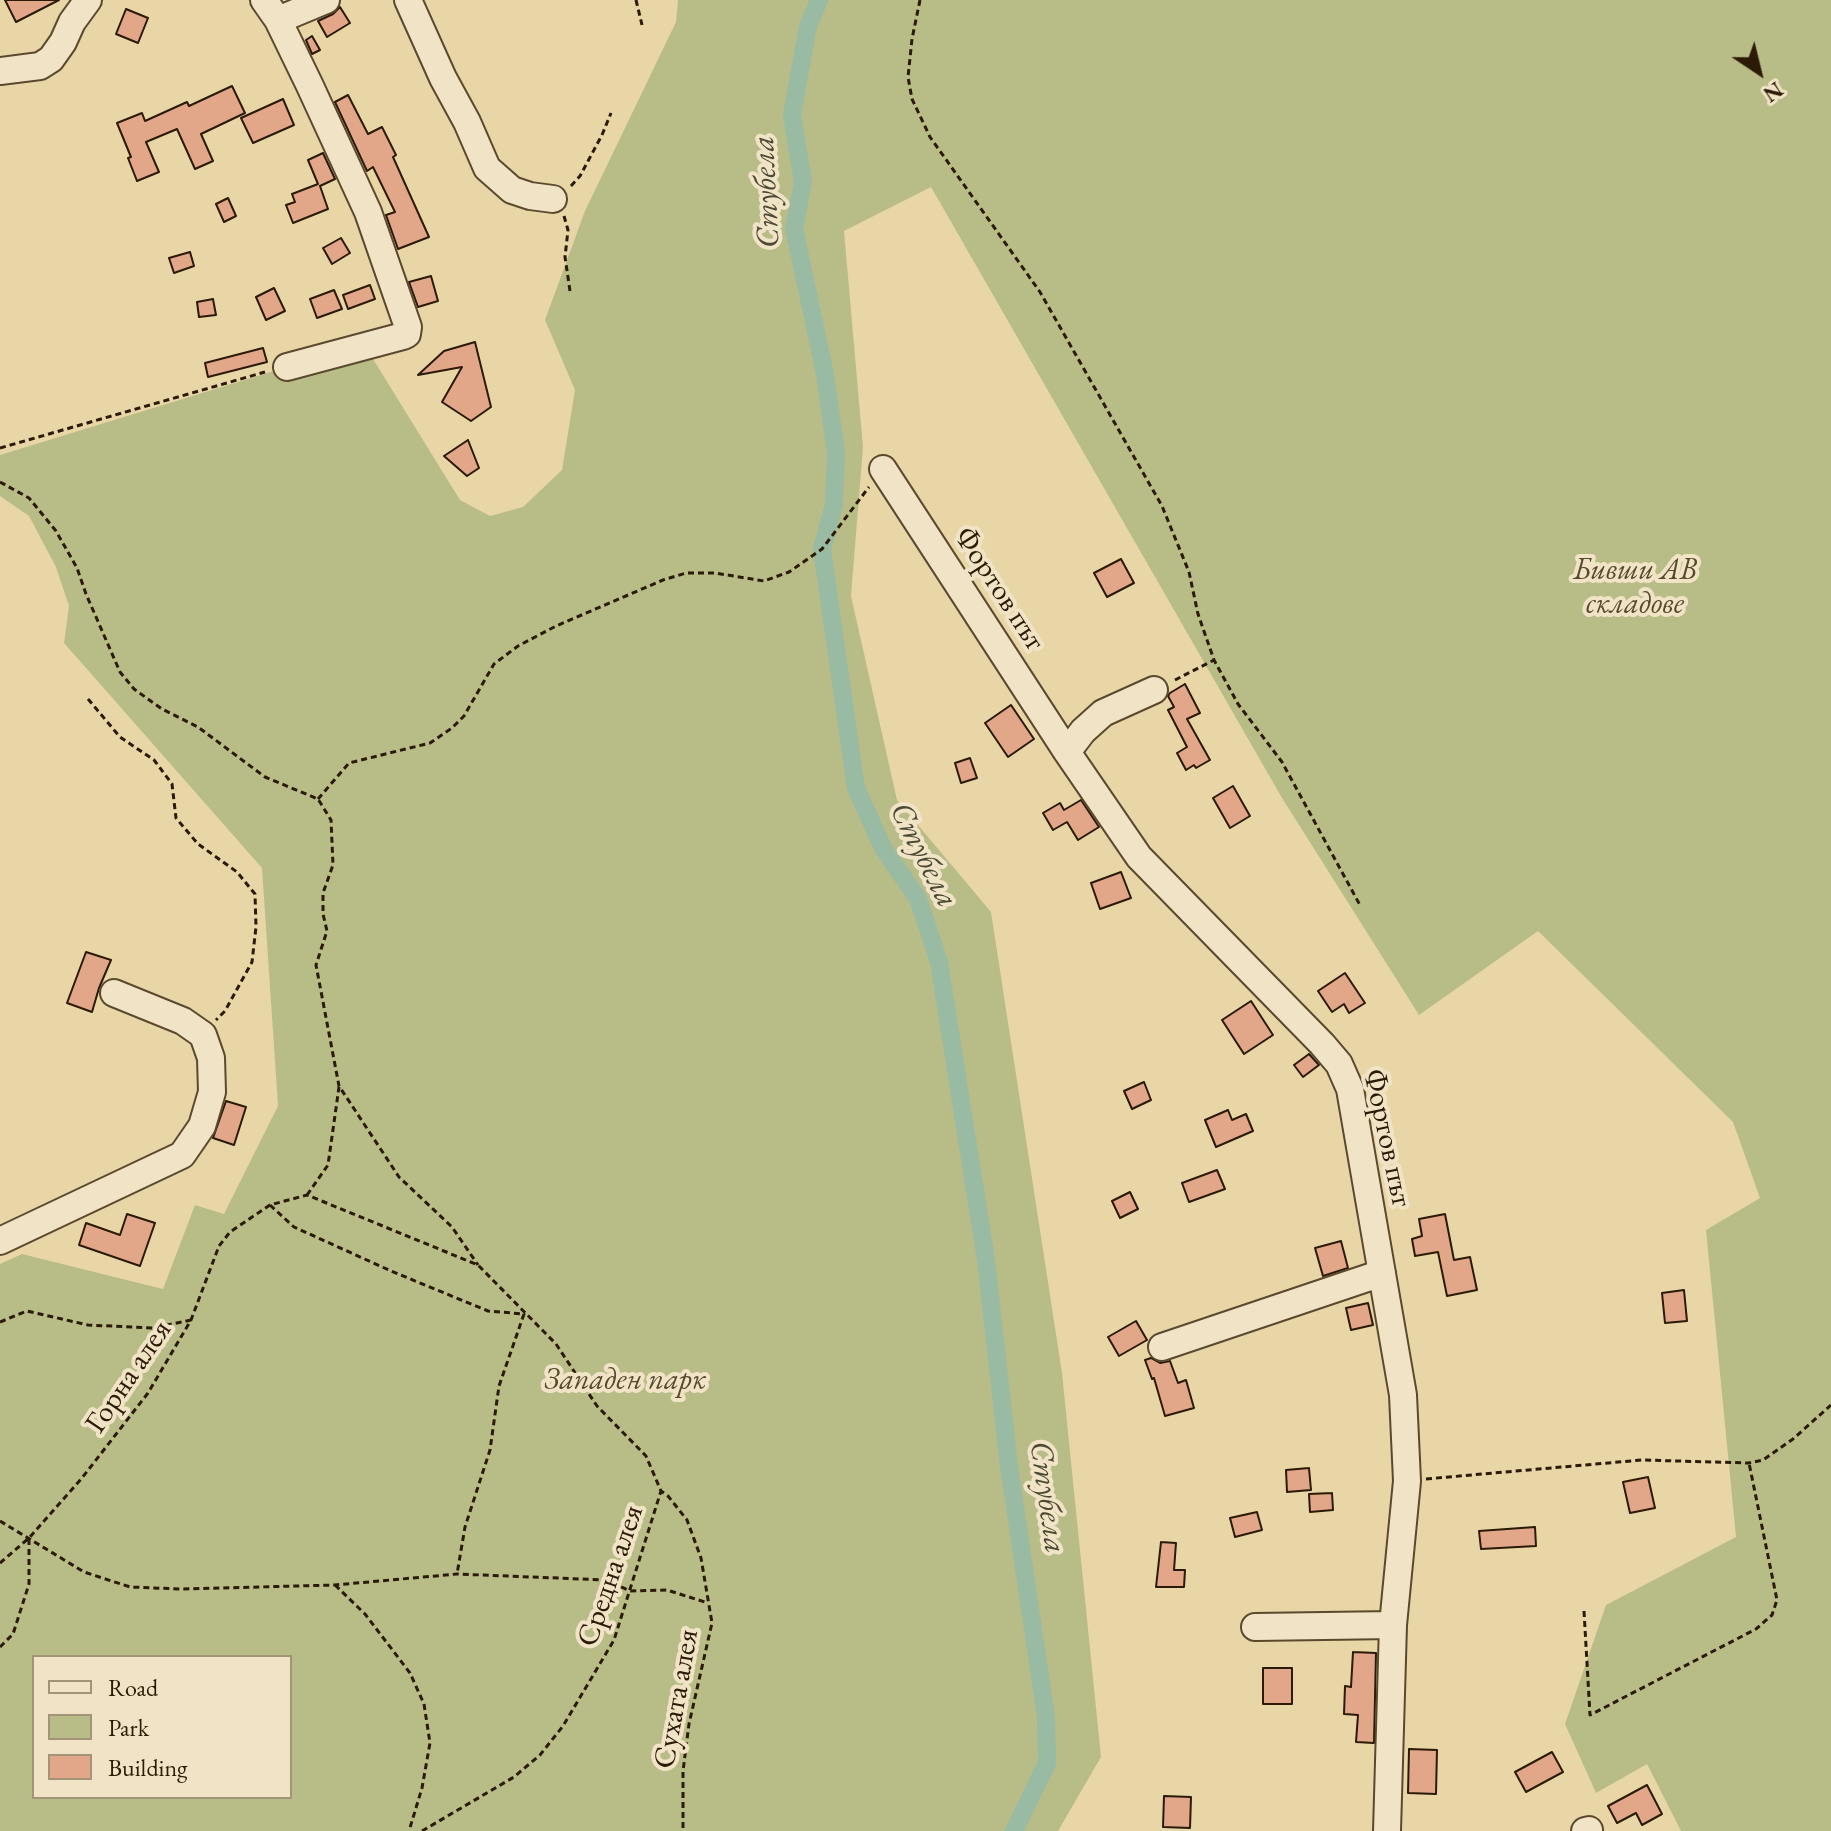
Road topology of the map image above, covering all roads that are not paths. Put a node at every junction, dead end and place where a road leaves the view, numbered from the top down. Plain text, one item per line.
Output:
1 (88, 0) edge
2 (326, 0) edge
3 (408, 0) edge
4 (271, 10) edge
5 (0, 71) edge
6 (553, 199) road end
7 (287, 367) road end
8 (883, 469) road end
9 (1154, 690) road end
10 (1067, 752) junction
11 (114, 993) dead end
12 (0, 1241) edge
13 (1382, 1273) junction
14 (1162, 1347) dead end
15 (1393, 1625) junction
16 (1255, 1627) dead end
17 (1387, 1831) edge

1 - 5 street
2 - 4 street
3 - 6 street
4 - 7 street
8 - 10 street, Фортов път
9 - 10 street
10 - 13 street, Фортов път
11 - 12 street
13 - 14 street
13 - 15 street, Фортов път
15 - 16 street
15 - 17 street, Фортов път

